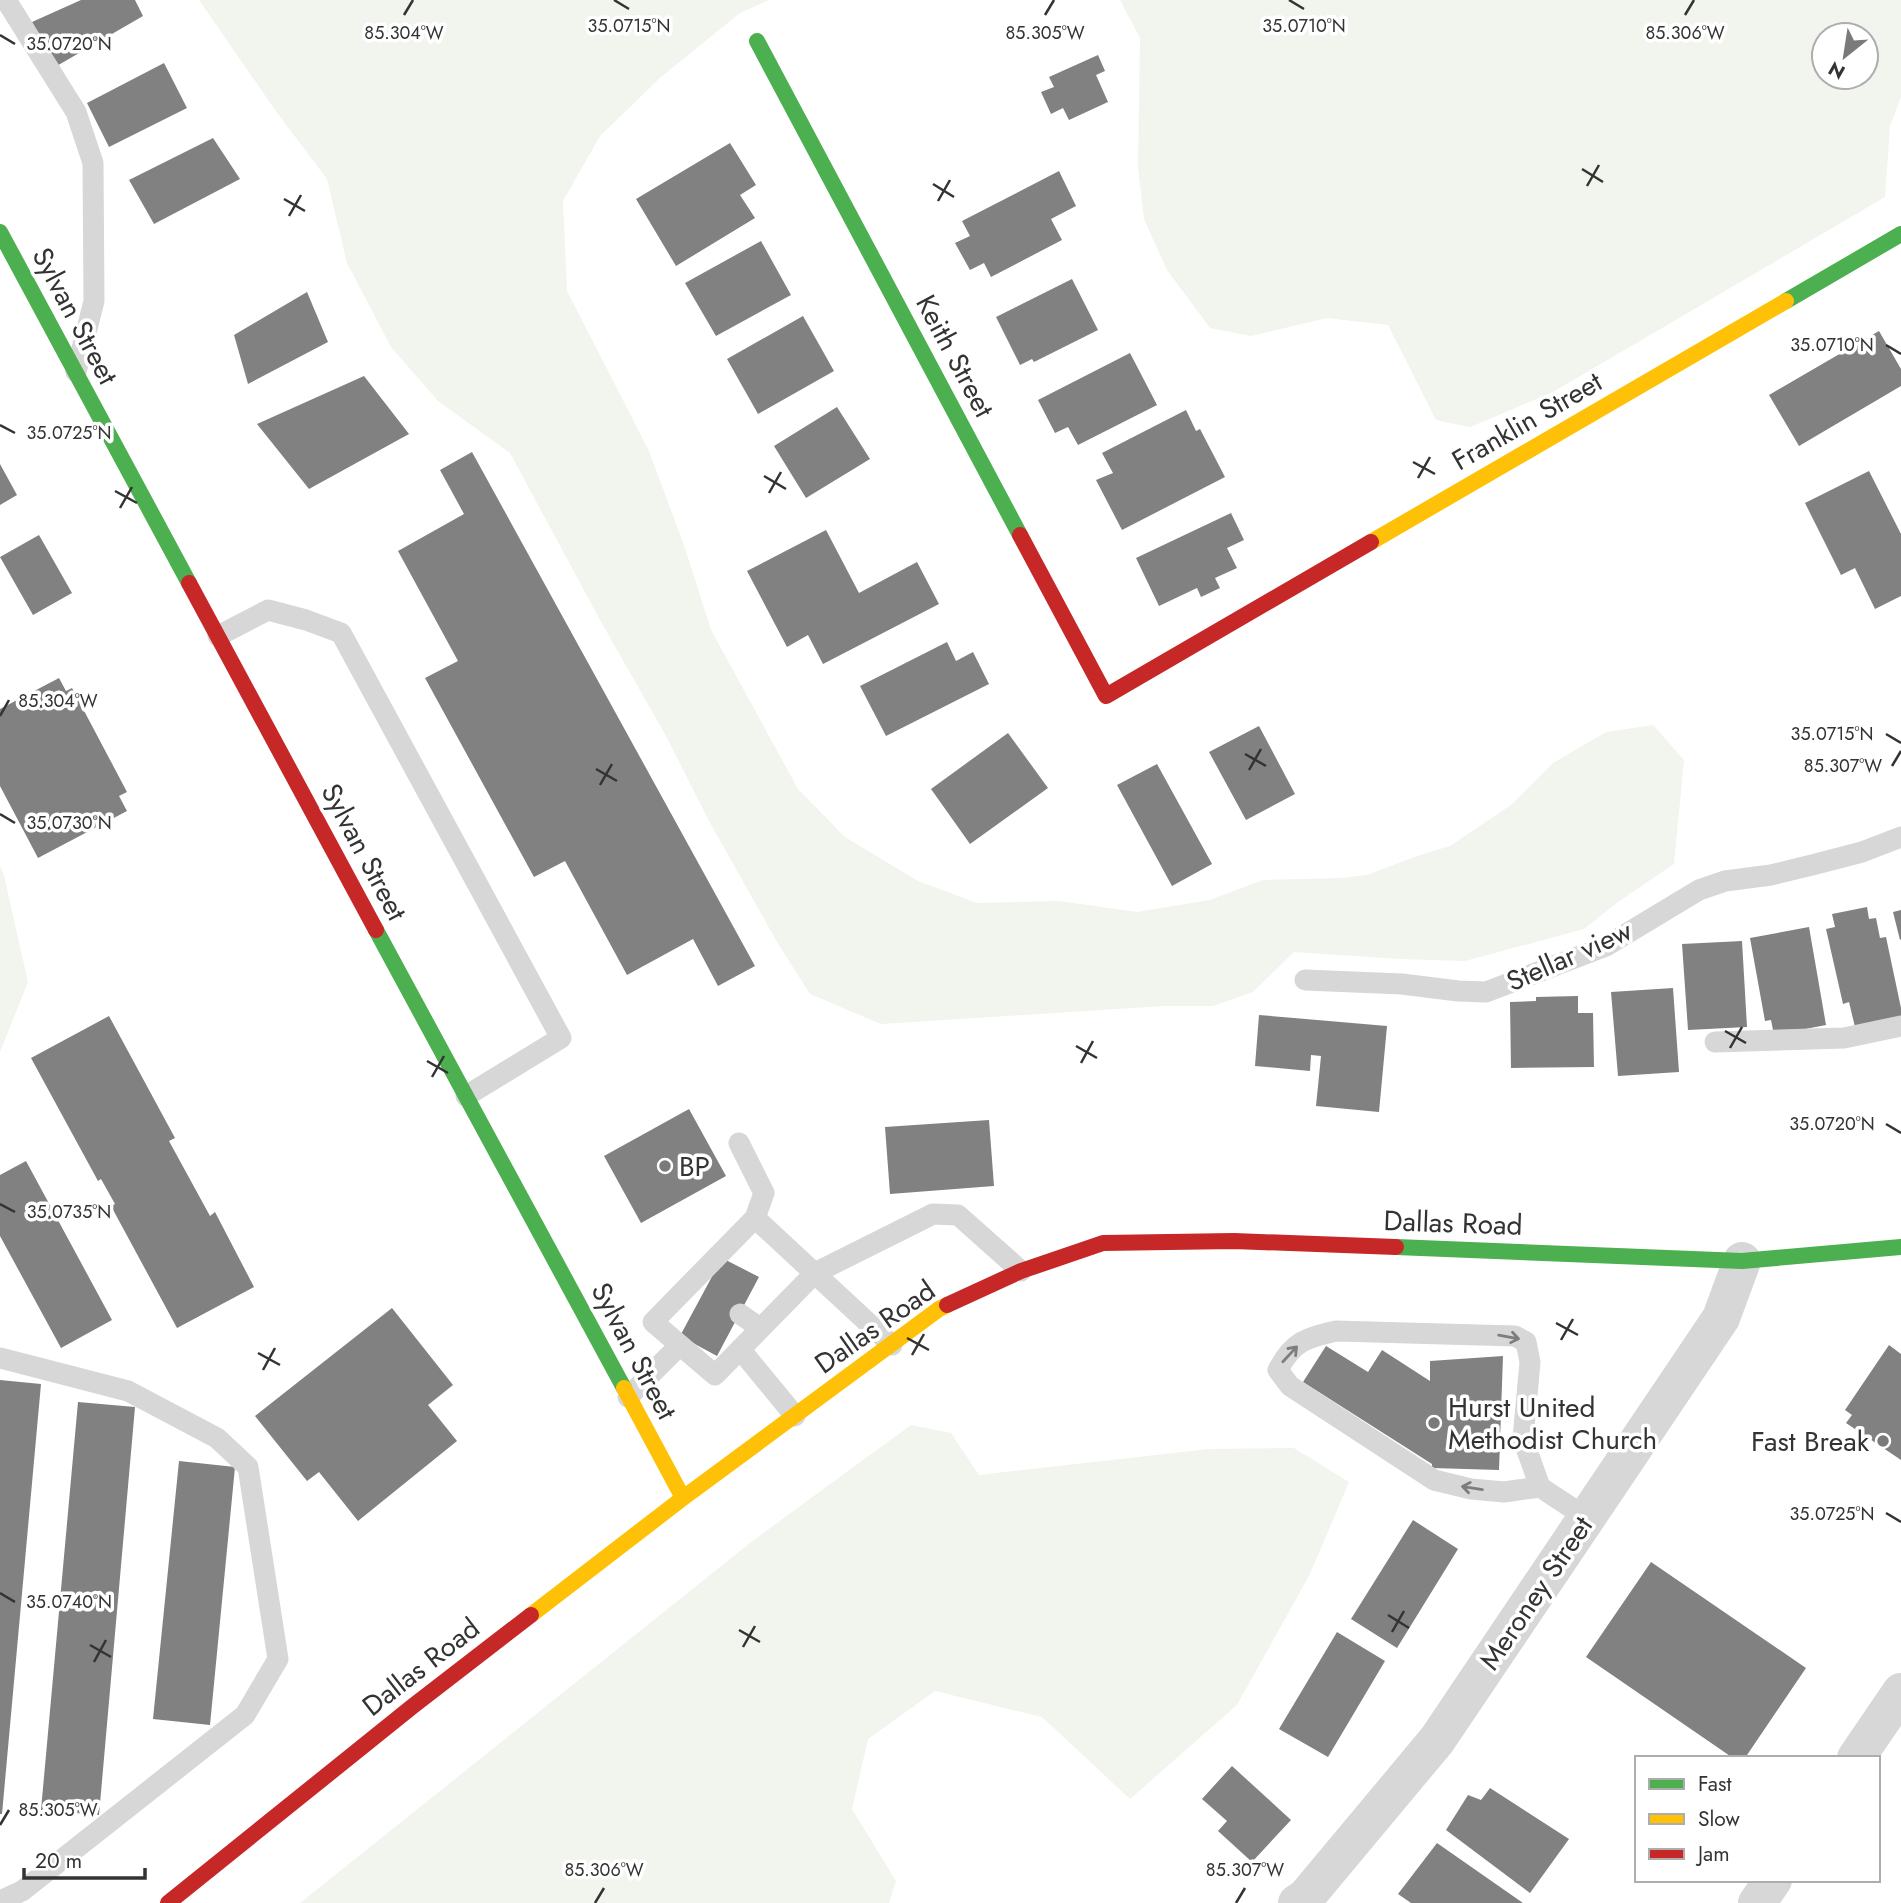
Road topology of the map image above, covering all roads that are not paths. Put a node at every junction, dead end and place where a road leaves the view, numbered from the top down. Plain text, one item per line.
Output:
1 (6, 0) edge
2 (757, 41) dead end
3 (0, 232) edge
4 (1901, 234) edge
5 (76, 372) junction
6 (218, 636) junction
7 (1106, 696) joint
8 (1901, 837) edge
9 (1305, 980) dead end
10 (1901, 1026) edge
11 (1715, 1042) dead end
12 (466, 1096) junction
13 (739, 1143) dead end
14 (755, 1218) junction
15 (1901, 1247) edge
16 (1742, 1261) junction
17 (1021, 1271) junction
18 (816, 1273) junction
19 (740, 1314) dead end
20 (760, 1328) junction
21 (680, 1345) junction
22 (892, 1345) junction
23 (740, 1349) junction
24 (0, 1357) edge
25 (628, 1396) junction
26 (795, 1416) junction
27 (1540, 1487) junction
28 (682, 1498) junction
29 (1587, 1518) junction
30 (1901, 1692) edge
31 (1857, 1756) edge
32 (1772, 1882) edge
33 (0, 1901) edge
34 (1302, 1901) edge
35 (168, 1903) edge
36 (1757, 1903) edge

1 - 5 lane
2 - 7 street, Keith Street
3 - 5 street, Sylvan Street
4 - 7 street, Franklin Street
5 - 6 street, Sylvan Street
6 - 12 street, Sylvan Street
6 - 12 lane
8 - 9 lane, Stellar view
10 - 11 lane
12 - 25 street, Sylvan Street
13 - 14 lane
14 - 18 lane
14 - 21 lane
15 - 16 street, Dallas Road
16 - 17 street, Dallas Road
16 - 29 street, Meroney Street
17 - 18 lane
17 - 22 street, Dallas Road
18 - 20 lane
18 - 22 lane
19 - 20 lane
20 - 23 lane
21 - 23 lane
21 - 25 lane
22 - 26 street, Dallas Road
23 - 26 lane
24 - 33 lane
25 - 28 street, Sylvan Street
26 - 28 street, Dallas Road
27 -> 27 lane
27 - 29 lane
28 - 35 street, Dallas Road
29 - 34 street, Meroney Street
30 - 31 street
32 - 36 street

